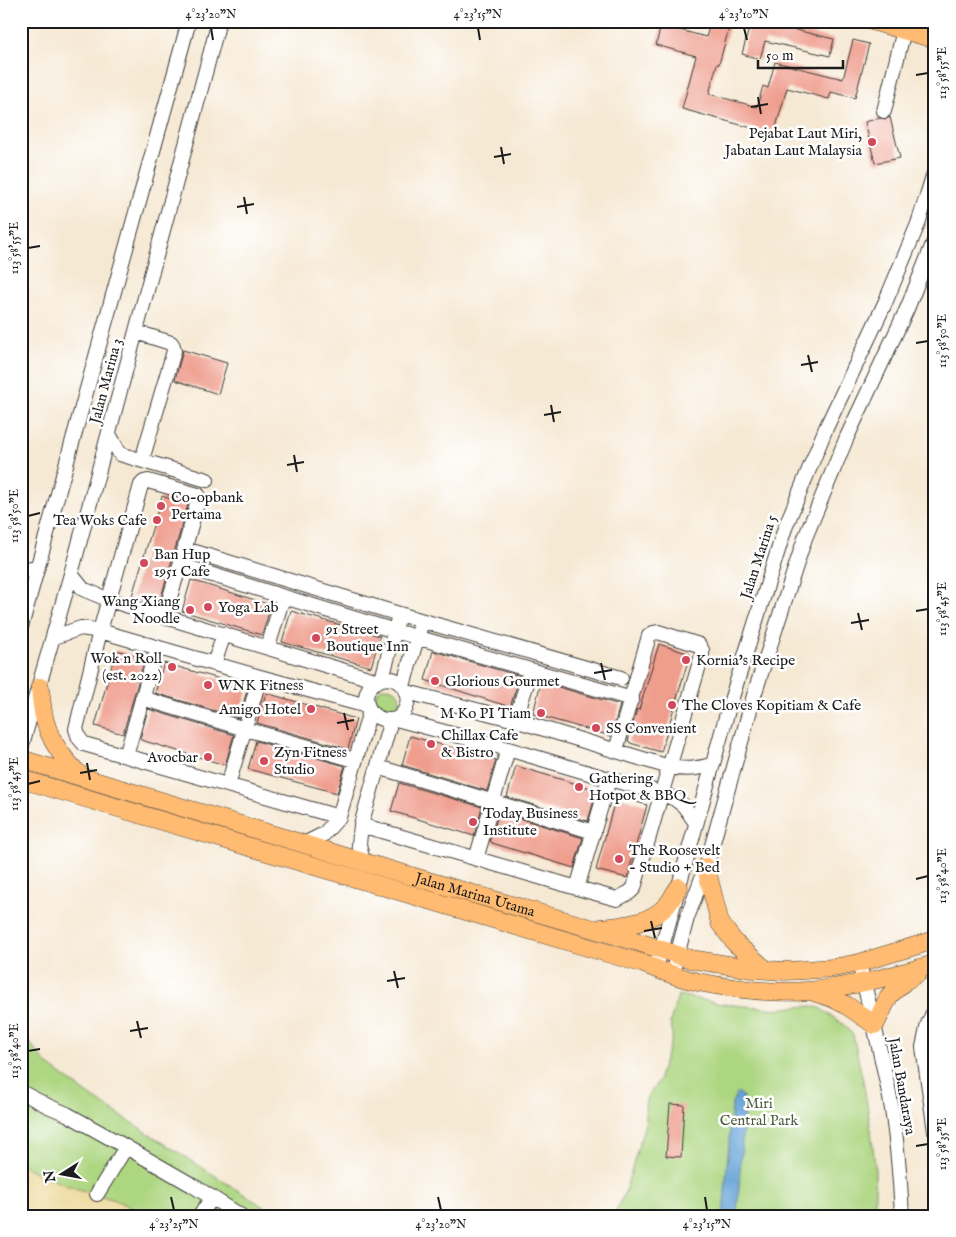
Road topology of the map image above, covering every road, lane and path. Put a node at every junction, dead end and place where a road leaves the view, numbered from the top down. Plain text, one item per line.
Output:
1 (189, 21) edge
2 (219, 21) edge
3 (872, 21) edge
4 (904, 30) junction
5 (935, 39) edge
6 (884, 110) dead end
7 (935, 170) edge
8 (935, 239) edge
9 (136, 332) junction
10 (108, 434) junction
11 (120, 454) junction
12 (142, 460) junction
13 (100, 465) junction
14 (207, 480) dead end
15 (195, 552) dead end
16 (180, 565) junction
17 (38, 567) junction
18 (21, 570) edge
19 (71, 574) junction
20 (283, 597) junction
21 (109, 600) junction
22 (399, 614) junction
23 (164, 616) junction
24 (422, 620) junction
25 (21, 627) edge
26 (100, 631) junction
27 (395, 631) junction
28 (224, 634) junction
29 (54, 637) junction
30 (417, 637) junction
31 (157, 647) junction
32 (268, 647) junction
33 (214, 664) junction
34 (531, 671) junction
35 (260, 676) junction
36 (621, 678) dead end
37 (380, 680) junction
38 (40, 687) junction
39 (405, 689) junction
40 (142, 698) junction
41 (632, 699) junction
42 (369, 709) junction
43 (393, 719) junction
44 (515, 720) junction
45 (245, 729) junction
46 (21, 748) edge
47 (508, 749) junction
48 (616, 750) junction
49 (126, 756) junction
50 (21, 759) edge
51 (355, 760) junction
52 (712, 765) junction
53 (378, 767) junction
54 (669, 767) junction
55 (81, 776) junction
56 (21, 779) edge
57 (609, 779) junction
58 (228, 785) junction
59 (661, 793) junction
60 (493, 801) junction
61 (339, 817) junction
62 (696, 823) junction
63 (361, 825) junction
64 (594, 832) junction
65 (304, 844) junction
66 (476, 859) junction
67 (363, 862) junction
68 (706, 867) junction
69 (678, 887) junction
70 (577, 888) junction
71 (594, 928) junction
72 (935, 940) edge
73 (669, 952) junction
74 (859, 963) junction
75 (935, 964) edge
76 (765, 969) junction
77 (664, 971) junction
78 (864, 982) junction
79 (808, 991) junction
80 (935, 1009) edge
81 (874, 1025) junction
82 (21, 1092) edge
83 (935, 1131) edge
84 (126, 1147) junction
85 (97, 1194) dead end
86 (212, 1197) junction
87 (200, 1216) edge
88 (241, 1216) edge
89 (902, 1216) edge

1 - 17 street, Jalan Marina 3
2 - 9 street, Jalan Marina 3
3 - 4 main road
4 - 5 main road
4 - 6 street
7 - 52 street, Jalan Marina 5
8 - 68 street, Jalan Marina 5
9 - 10 street, Jalan Marina 3
9 - 12 street
10 - 11 street
10 - 13 street, Jalan Marina 3
11 - 12 street
11 - 13 street
12 - 14 street
13 - 19 street, Jalan Marina 3
15 - 22 street
16 - 20 street
16 - 21 street
16 - 23 street
17 - 18 street
17 - 25 street, Jalan Marina 3
19 - 21 street
19 - 29 street, Jalan Marina 3
20 - 27 street
20 - 32 street
21 - 23 street
21 - 26 street
22 - 24 street
22 - 27 street
23 - 28 street
24 - 30 street
24 - 36 street
26 - 29 street
26 - 31 street
26 - 49 street
27 - 30 street
27 - 37 street
28 - 32 street
28 - 33 street
29 - 38 street, Jalan Marina 3
30 - 34 street
30 - 39 street
31 - 33 street
31 - 40 street
32 - 37 street
33 - 35 street
34 - 41 street
34 - 44 street
35 - 42 street
35 - 45 street
37 - 39 street
37 - 42 street
38 - 46 street, Jalan Marina 3
38 - 55 main road
39 - 43 street
39 - 44 street
40 - 45 street
40 - 49 street
41 - 48 street
41 - 54 street
42 - 43 street
42 - 51 street
43 - 47 street
43 - 53 street
44 - 48 street
45 - 51 street
45 - 58 street
47 - 57 street
47 - 60 street
48 - 54 street
49 - 58 street
50 - 55 main road, Jalan Marina Utama
51 - 61 street
52 - 54 street
52 - 62 street, Jalan Marina 5
53 - 60 street
53 - 63 street
54 - 59 street
55 - 65 main road, Jalan Marina Utama
56 - 77 main road, Jalan Marina Utama
57 - 59 street
57 - 64 street
58 - 61 street
59 - 62 street
59 - 70 street
60 - 64 street
60 - 66 street
61 - 65 street
62 - 69 street, Jalan Marina 5
63 - 66 street
63 - 67 street
64 - 70 street
65 - 67 main road, Jalan Marina Utama
66 - 70 street
67 - 71 main road, Jalan Marina Utama
68 - 73 street, Jalan Marina 5
68 - 76 main road
69 - 71 main road
69 - 73 street, Jalan Marina 5
71 - 73 main road, Jalan Marina Utama
72 - 74 main road, Jalan Marina Utama
73 - 76 main road, Jalan Marina Utama
73 - 77 street, Jalan Marina 5
74 - 76 main road, Jalan Marina Utama
74 - 78 street, Jalan Bandaraya
75 - 78 main road, Jalan Marina Utama
75 - 81 main road
77 - 79 main road, Jalan Marina Utama
78 - 79 main road, Jalan Marina Utama
78 - 81 street, Jalan Bandaraya
79 - 81 main road
80 - 83 street
81 - 89 street, Jalan Bandaraya
82 - 84 street
84 - 85 street
84 - 86 street
86 - 87 street
86 - 88 street

